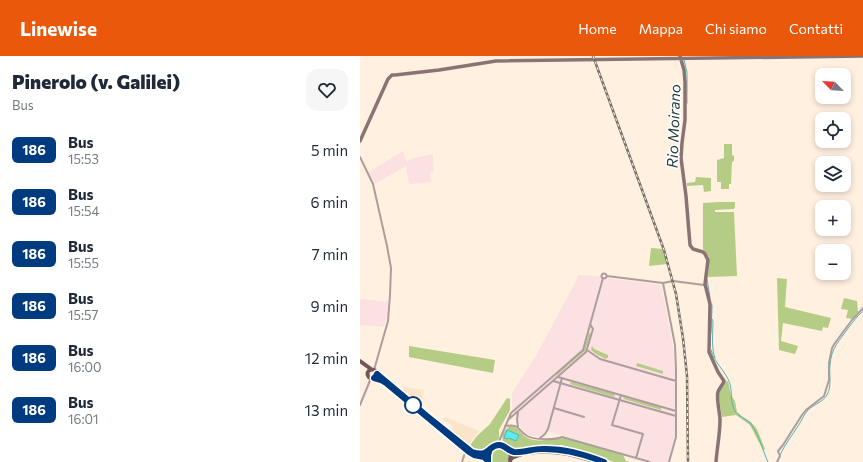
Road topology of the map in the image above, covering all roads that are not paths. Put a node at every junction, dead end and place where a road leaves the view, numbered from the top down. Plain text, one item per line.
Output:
1 (863, 56) edge
2 (681, 57) edge
3 (360, 141) edge
4 (360, 157) edge
5 (607, 276) junction
6 (603, 278) junction
7 (663, 283) junction
8 (706, 286) junction
9 (863, 308) edge
10 (590, 324) junction
11 (587, 350) junction
12 (360, 362) edge
13 (373, 371) junction
14 (564, 372) junction
15 (553, 376) junction
16 (372, 378) junction
17 (557, 378) junction
18 (563, 378) junction
19 (554, 381) junction
20 (676, 382) junction
21 (561, 383) junction
22 (621, 395) junction
23 (620, 400) junction
24 (360, 405) edge
25 (518, 406) junction
26 (554, 408) junction
27 (669, 409) junction
28 (519, 410) junction
29 (676, 411) junction
30 (668, 414) junction
31 (676, 416) junction
32 (584, 417) dead end
33 (508, 420) junction
34 (505, 426) junction
35 (518, 427) junction
36 (501, 438) junction
37 (539, 438) junction
38 (496, 446) junction
39 (503, 446) junction
40 (466, 450) junction
41 (490, 450) junction
42 (509, 451) junction
43 (636, 458) junction
44 (489, 461) edge
45 (510, 461) edge
46 (462, 462) edge
47 (596, 462) edge
48 (604, 462) edge
49 (650, 462) edge
50 (670, 462) edge
51 (716, 462) edge
52 (777, 462) edge

1 - 2 street
2 - 3 street
2 - 8 street
4 - 13 street
5 - 6 street
5 - 6 street
5 - 7 street
6 - 10 street
7 - 8 street
7 - 20 street
8 - 51 street
9 - 52 street
10 - 11 street
10 - 15 street
11 - 14 street
11 - 20 street
12 - 13 main road
13 - 16 main road
13 - 16 main road
13 - 41 main road
14 - 17 street
14 - 18 street
15 - 17 street
15 - 25 street
16 - 24 street
16 - 40 main road
17 - 18 street
17 - 19 street
18 - 21 street
18 - 22 street
19 - 21 street
19 - 28 street
20 - 29 street
21 - 23 street
21 - 26 street
22 - 23 street
22 - 27 street
23 - 30 street
23 - 43 street
25 - 28 street
25 - 33 street
26 - 32 street
26 - 37 street
27 - 29 street
27 - 30 street
28 - 33 street
28 - 35 street
29 - 31 street
30 - 31 street
31 - 50 street
33 - 34 street
34 - 35 street
34 - 36 street
35 - 37 street
36 - 38 street
36 - 39 street
37 - 43 street
38 - 39 main road
38 - 41 main road
39 - 42 main road
40 - 44 main road
40 - 46 street
41 - 44 main road
42 - 45 main road
42 - 48 main road
43 - 49 street
45 - 47 main road

